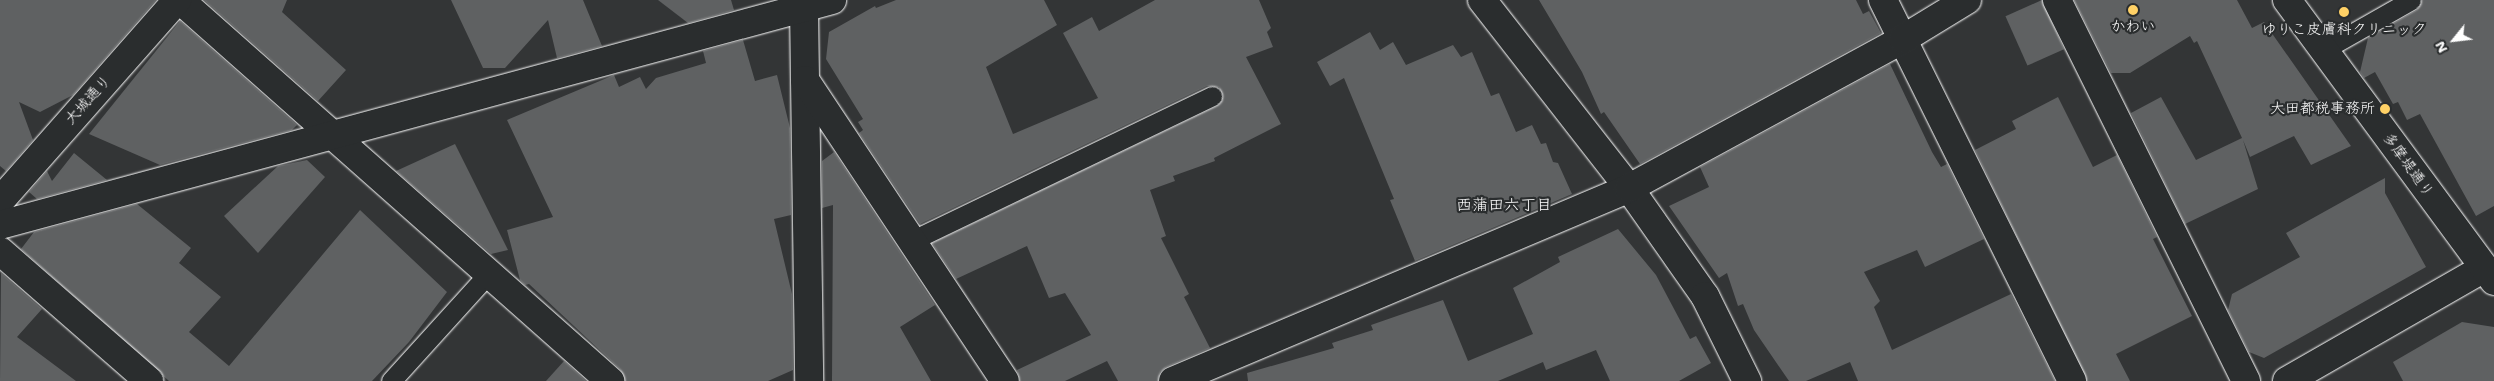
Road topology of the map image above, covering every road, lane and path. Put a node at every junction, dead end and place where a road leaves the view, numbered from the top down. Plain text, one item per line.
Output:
1 (179, 0) edge
2 (832, 0) edge
3 (1482, 0) edge
4 (1883, 0) edge
5 (1967, 0) edge
6 (2057, 0) edge
7 (2287, 0) edge
8 (2411, 0) edge
9 (799, 4) edge
10 (1903, 39) junction
11 (2323, 50) junction
12 (805, 80) junction
13 (1212, 96) dead end
14 (336, 135) junction
15 (1629, 188) junction
16 (0, 201) edge
17 (0, 224) edge
18 (913, 240) junction
19 (0, 251) edge
20 (489, 273) junction
21 (2489, 275) edge
22 (2328, 371) edge
23 (136, 377) edge
24 (1740, 379) edge
25 (390, 381) edge
26 (610, 381) edge
27 (809, 381) edge
28 (1005, 381) edge
29 (1173, 381) edge
30 (2072, 381) edge
31 (2246, 381) edge
32 (2287, 381) edge

1 - 14 street
1 - 16 street, 大城通り
2 - 9 street
3 - 15 street
4 - 10 street
5 - 10 street
6 - 31 street
7 - 11 street, 多摩堤通り
8 - 11 lane
9 - 12 street
9 - 14 street
10 - 15 street
10 - 30 street
11 - 21 street, 多摩堤通り
12 - 18 street
12 - 27 street
13 - 18 lane
14 - 17 street
14 - 20 street
15 - 24 street
15 - 29 street
18 - 28 street
19 - 23 street
20 - 25 lane
20 - 26 street
21 - 22 street
22 - 32 street

